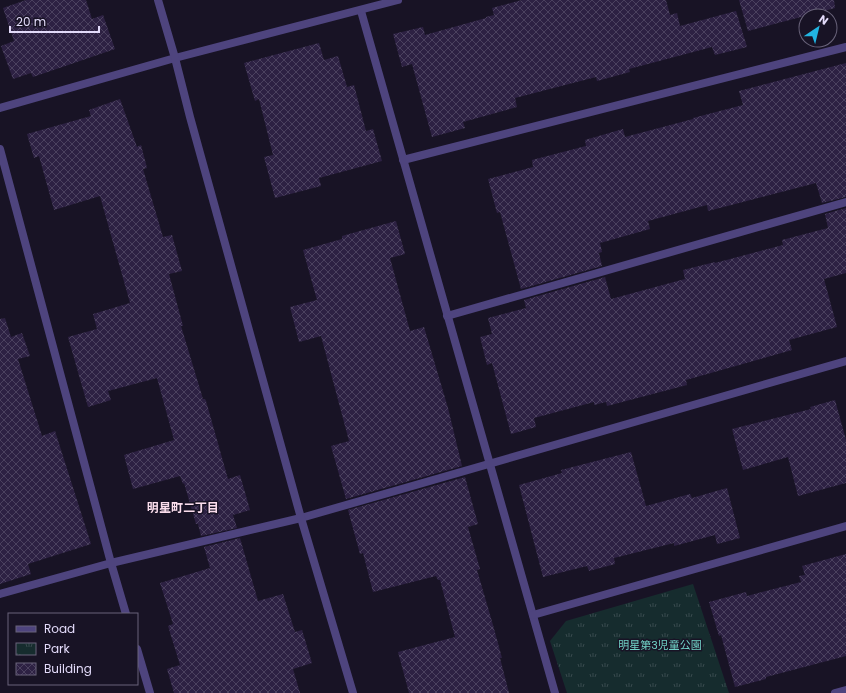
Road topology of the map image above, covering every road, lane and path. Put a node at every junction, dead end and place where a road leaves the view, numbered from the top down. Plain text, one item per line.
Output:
1 (158, 0) edge
2 (398, 0) edge
3 (361, 11) junction
4 (846, 47) edge
5 (175, 58) junction
6 (0, 108) edge
7 (0, 149) edge
8 (403, 160) junction
9 (846, 202) edge
10 (448, 316) junction
11 (846, 361) edge
12 (490, 464) junction
13 (301, 518) junction
14 (846, 526) edge
15 (111, 563) junction
16 (0, 594) edge
17 (126, 613) edge
18 (533, 615) junction
19 (138, 652) edge
20 (846, 690) edge
21 (150, 693) edge
22 (353, 693) edge
23 (555, 693) edge
24 (835, 693) edge

1 - 5 street
2 - 3 street
3 - 5 street
3 - 8 street
4 - 8 street
5 - 6 street
5 - 13 street
7 - 15 street
8 - 10 street
9 - 10 street
10 - 12 street
11 - 12 street
12 - 13 street
12 - 18 street
13 - 15 street
13 - 22 street
14 - 18 street
15 - 16 street
15 - 17 street
18 - 23 street
19 - 21 street
20 - 24 street

